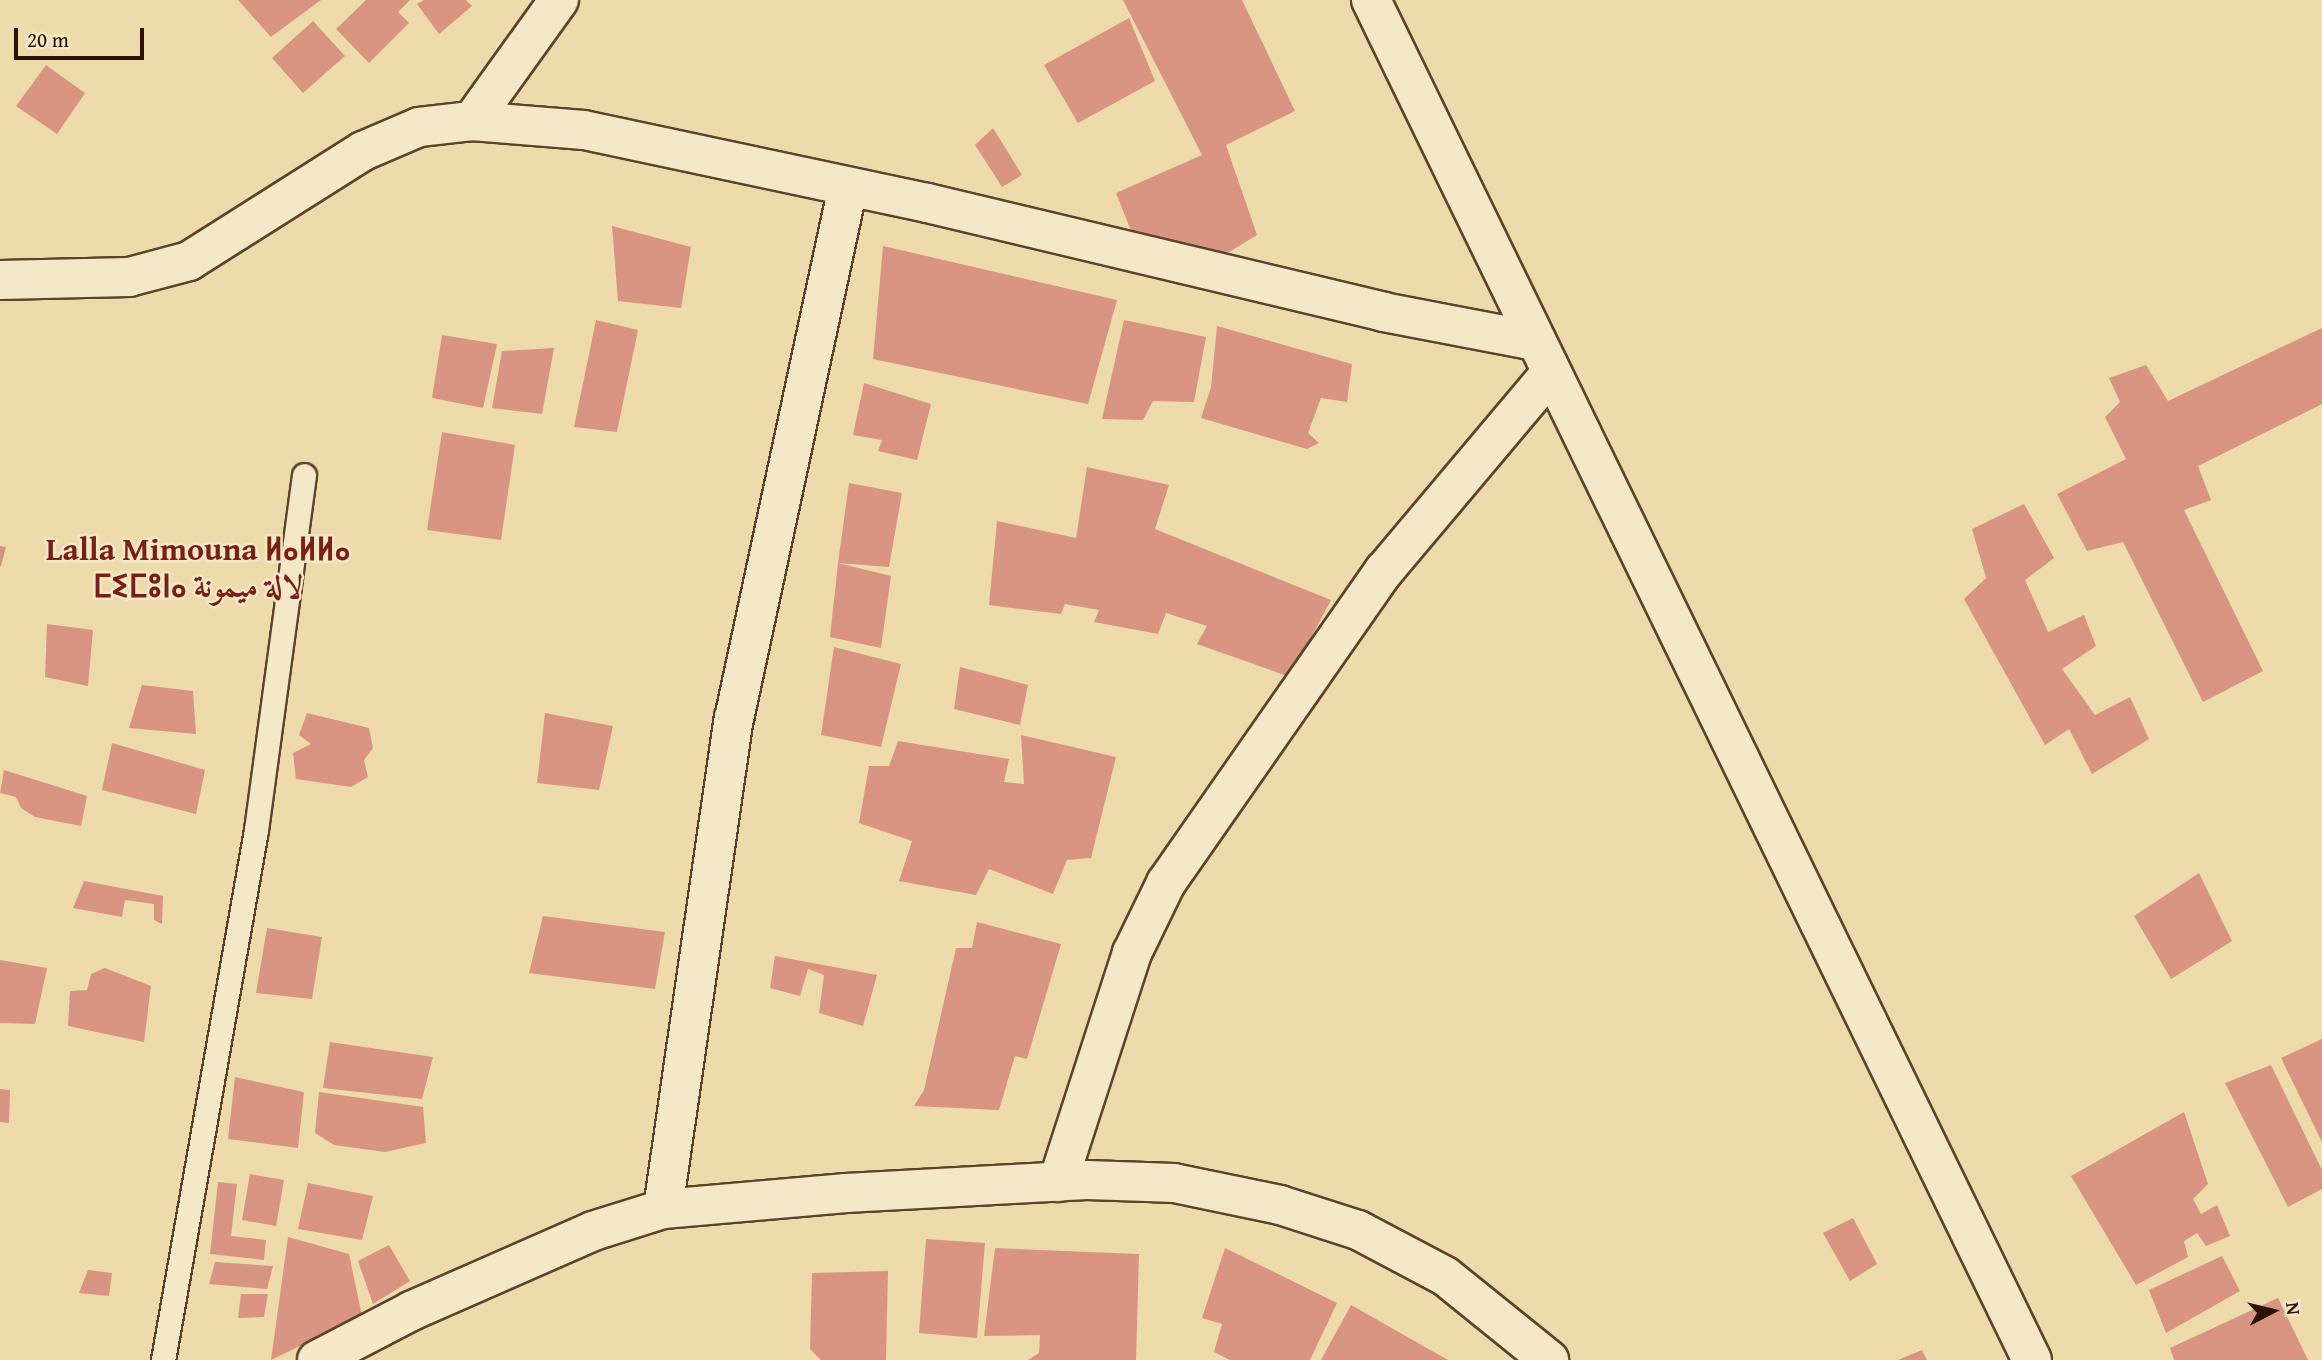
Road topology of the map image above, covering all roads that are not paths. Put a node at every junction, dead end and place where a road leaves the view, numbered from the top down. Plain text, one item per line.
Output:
1 (559, 0) edge
2 (1371, 0) edge
3 (472, 121) junction
4 (848, 187) junction
5 (0, 280) edge
6 (1543, 357) junction
7 (304, 475) dead end
8 (1058, 1182) junction
9 (663, 1209) junction
10 (163, 1360) edge
11 (317, 1360) edge
12 (1549, 1360) edge
13 (2032, 1360) edge

1 - 3 street
2 - 6 street
3 - 4 street
3 - 5 street
4 - 6 street
4 - 9 street
6 - 8 street
6 - 13 street
7 - 10 lane
8 - 9 street
8 - 12 street
9 - 11 street

